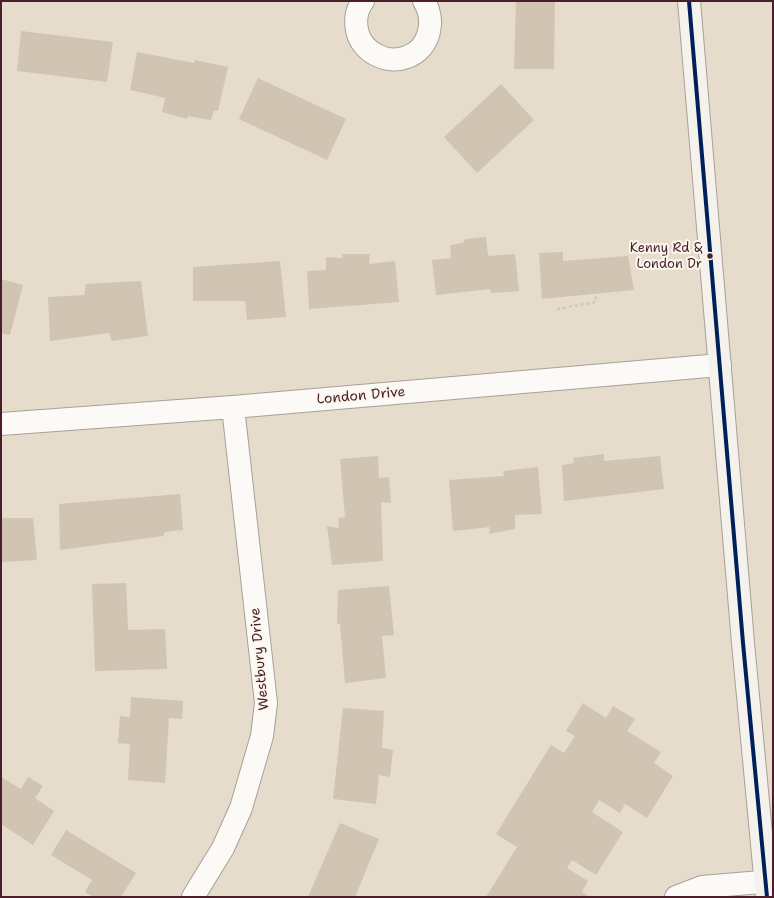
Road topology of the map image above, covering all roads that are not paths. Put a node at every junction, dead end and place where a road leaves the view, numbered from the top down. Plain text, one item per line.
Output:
1 (424, 1) edge
2 (689, 1) edge
3 (355, 3) edge
4 (720, 365) junction
5 (233, 406) junction
6 (1, 424) edge
7 (768, 887) edge
8 (193, 897) edge
9 (676, 897) edge

1 - 3 street
2 - 4 main road
4 - 5 street, London Drive
4 - 7 main road
5 - 6 street, London Drive
5 - 8 street, Westbury Drive
7 - 9 street

